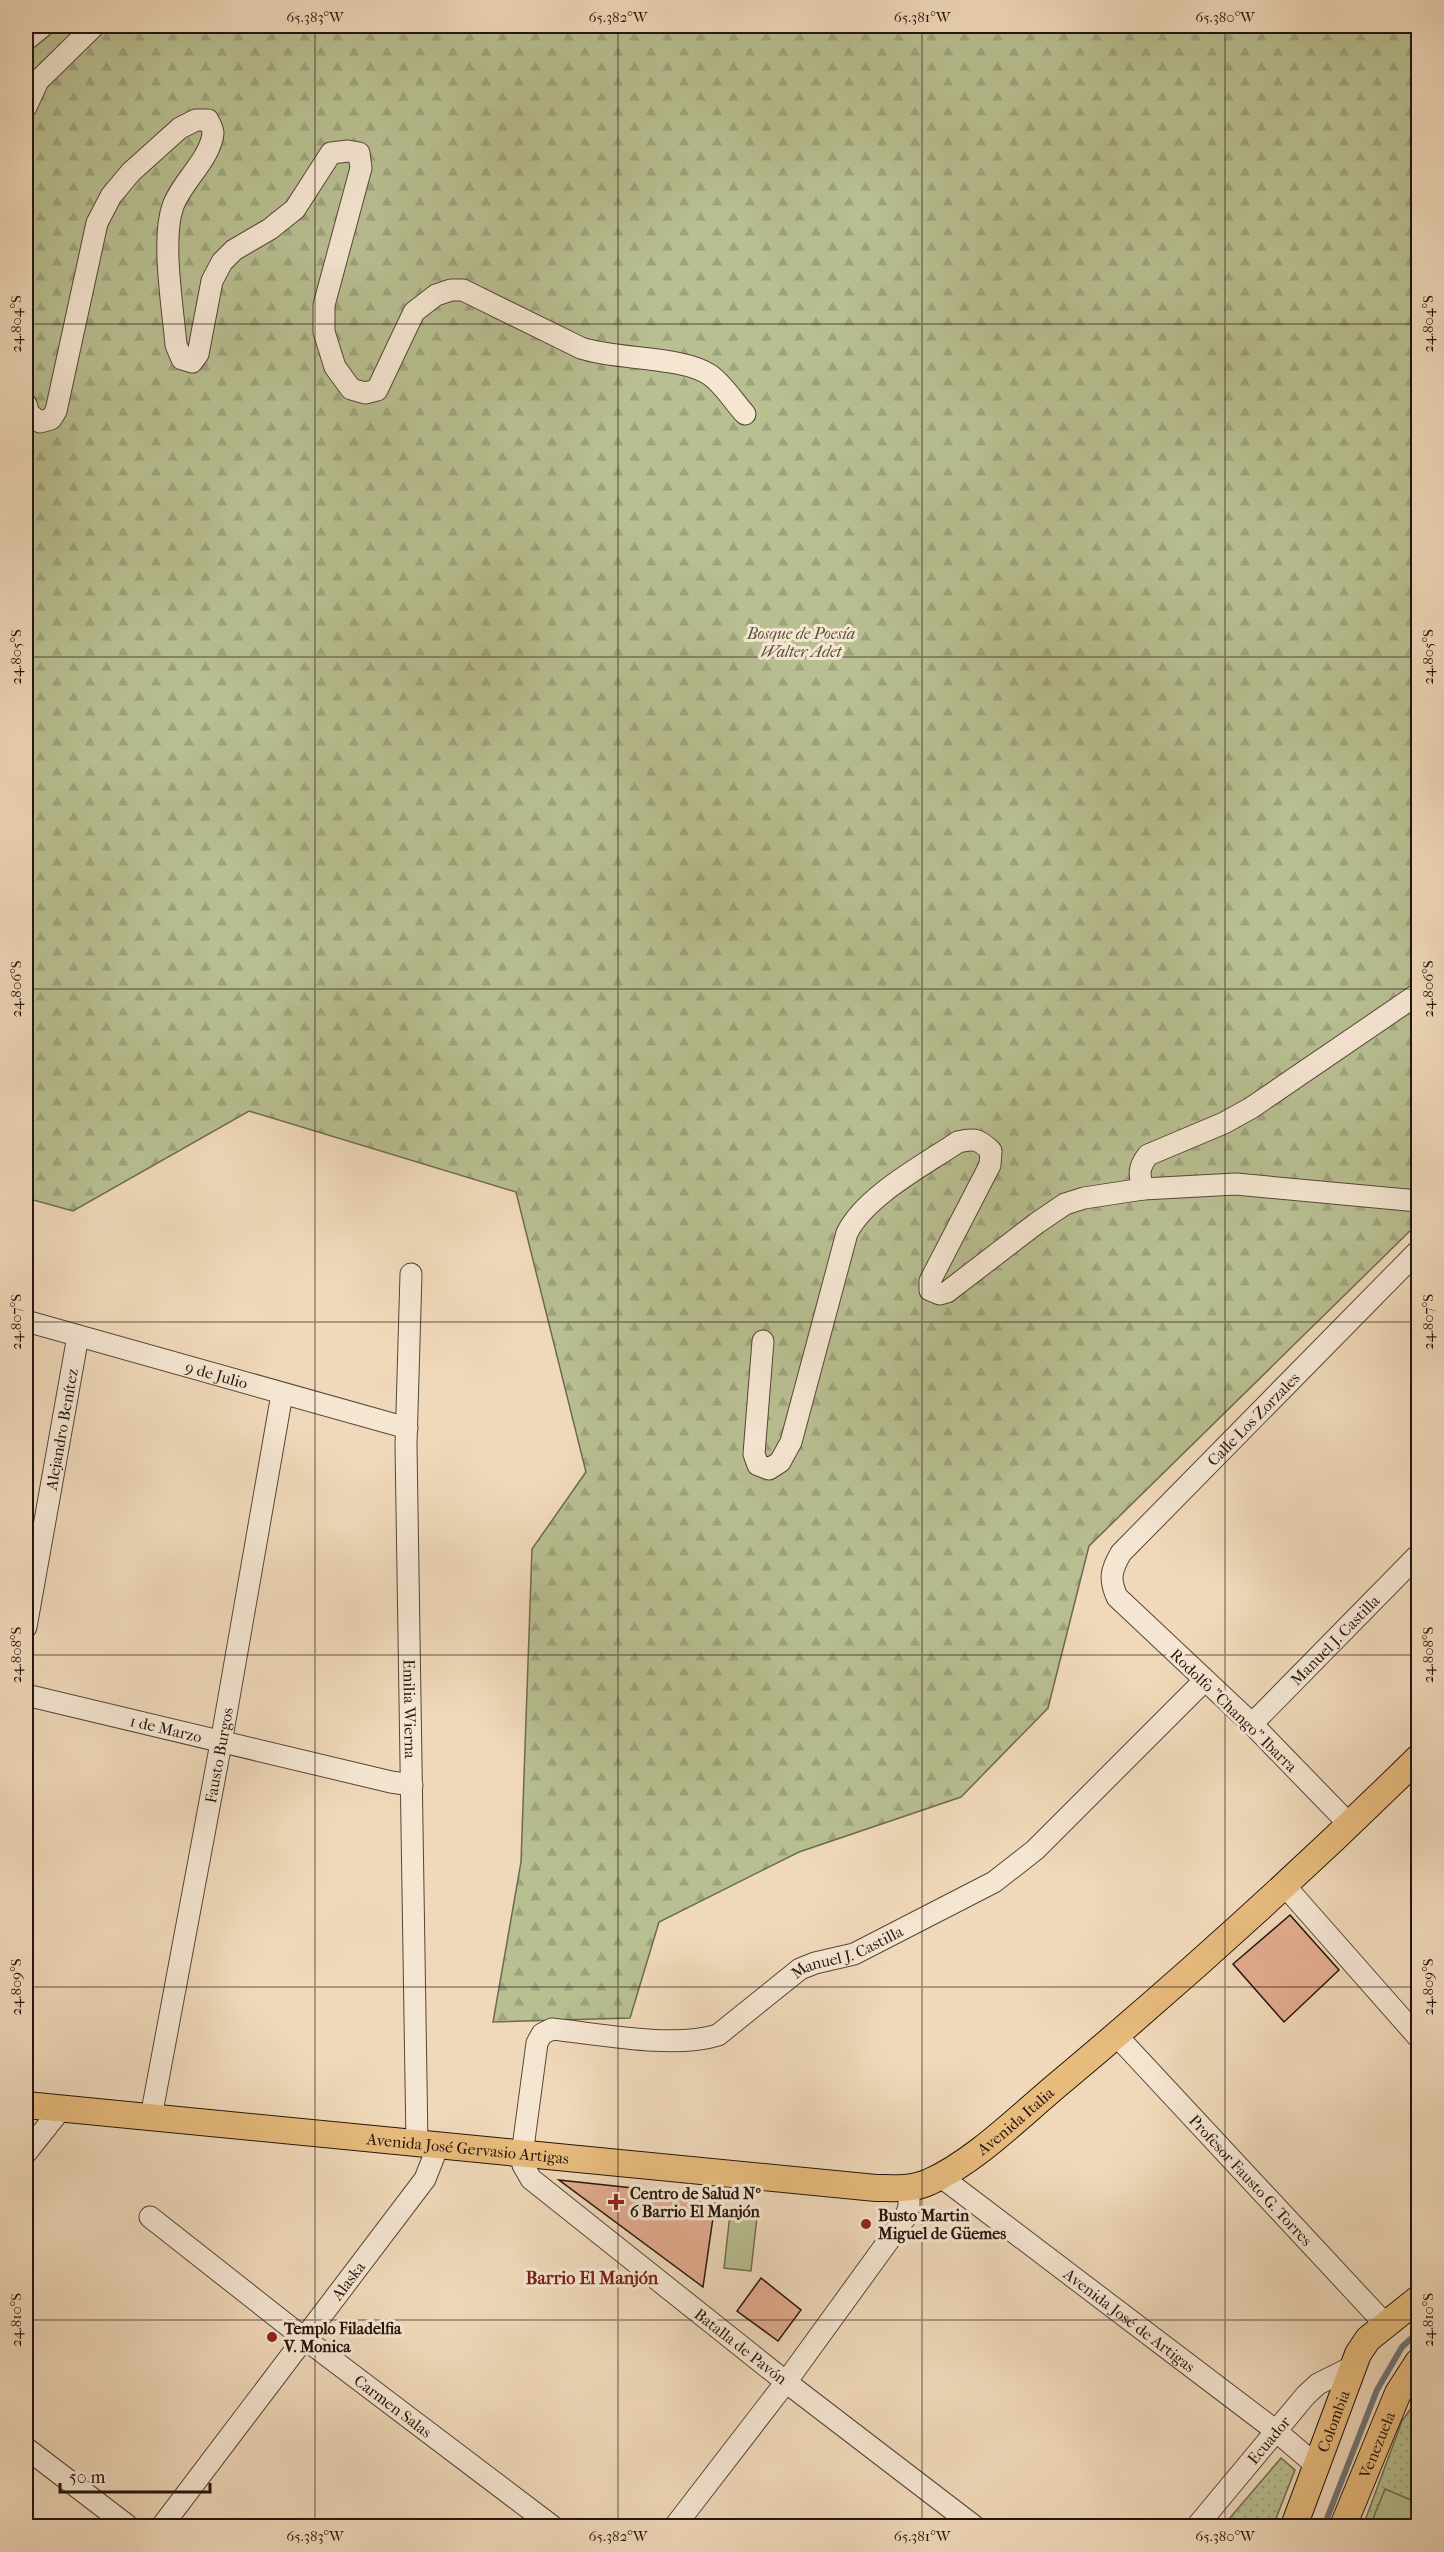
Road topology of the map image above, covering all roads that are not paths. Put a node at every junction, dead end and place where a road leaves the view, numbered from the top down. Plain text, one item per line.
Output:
1 (44, 26) edge
2 (94, 26) edge
3 (26, 40) edge
4 (26, 107) edge
5 (26, 404) edge
6 (745, 414) dead end
7 (1419, 994) edge
8 (1143, 1189) junction
9 (1419, 1201) edge
10 (1419, 1251) edge
11 (411, 1274) dead end
12 (26, 1321) edge
13 (78, 1336) junction
14 (763, 1341) dead end
15 (282, 1394) junction
16 (407, 1428) junction
17 (1419, 1555) edge
18 (1117, 1597) joint
19 (26, 1627) edge
20 (1204, 1680) junction
21 (26, 1695) edge
22 (1252, 1724) junction
23 (221, 1743) junction
24 (1419, 1758) edge
25 (412, 1785) junction
26 (1350, 1825) junction
27 (1285, 1886) junction
28 (1116, 2035) junction
29 (1419, 2037) edge
30 (26, 2105) edge
31 (61, 2109) junction
32 (151, 2117) junction
33 (427, 2145) junction
34 (26, 2153) edge
35 (522, 2155) junction
36 (940, 2176) junction
37 (909, 2188) junction
38 (150, 2217) dead end
39 (1419, 2299) edge
40 (1386, 2325) junction
41 (305, 2339) junction
42 (1418, 2363) edge
43 (1352, 2367) junction
44 (786, 2382) junction
45 (1276, 2431) junction
46 (26, 2448) edge
47 (1317, 2466) junction
48 (128, 2526) edge
49 (162, 2526) edge
50 (552, 2526) edge
51 (675, 2526) edge
52 (974, 2526) edge
53 (1197, 2526) edge
54 (1294, 2526) edge
55 (1343, 2526) edge

1 - 3 street
2 - 4 street
5 - 6 street
7 - 8 street
8 - 9 street
8 - 14 street
10 - 18 street, Calle Los Zorzales
11 - 16 street, Emilia Wierna
12 - 13 street, 9 de Julio
13 - 15 street, 9 de Julio
13 - 19 street, Alejandro Benítez
15 - 16 street, 9 de Julio
15 - 23 street, Fausto Burgos
16 - 25 street, Emilia Wierna
17 - 22 street, Manuel J. Castilla
18 - 20 street, Rodolfo "Chango" Ibarra
20 - 22 street, Rodolfo "Chango" Ibarra
20 - 35 street, Manuel J. Castilla
21 - 23 street, 1 de Marzo
22 - 26 street, Rodolfo "Chango" Ibarra
23 - 25 street, 1 de Marzo
23 - 32 street, Fausto Burgos
24 - 26 main road, Avenida Italia
25 - 33 street, Emilia Wierna
26 - 27 main road, Avenida Italia
27 - 28 main road, Avenida Italia
27 - 29 street
28 - 36 main road, Avenida Italia
28 - 40 street, Profesor Fausto G. Torres
30 - 31 main road, Avenida José Gervasio Artigas
31 - 32 main road, Avenida José Gervasio Artigas
31 - 34 street
32 - 33 main road, Avenida José Gervasio Artigas
33 - 35 main road, Avenida José Gervasio Artigas
33 - 41 street, Alaska
35 - 37 main road, Avenida José Gervasio Artigas
35 - 44 street, Batalla de Pavón
36 - 37 main road, Avenida Italia
36 - 45 street, Avenida José de Artigas
37 - 44 street
38 - 41 street, Carmen Salas
39 - 40 main road
40 - 43 main road, Colombia
41 - 49 street, Alaska
41 - 50 street, Carmen Salas
42 - 55 main road, Venezuela
43 - 45 street, Ecuador
43 - 47 main road, Colombia
44 - 51 street
44 - 52 street, Batalla de Pavón
45 - 47 street, Avenida José de Artigas
45 - 53 street, Ecuador
46 - 48 street
47 - 54 main road, Colombia

